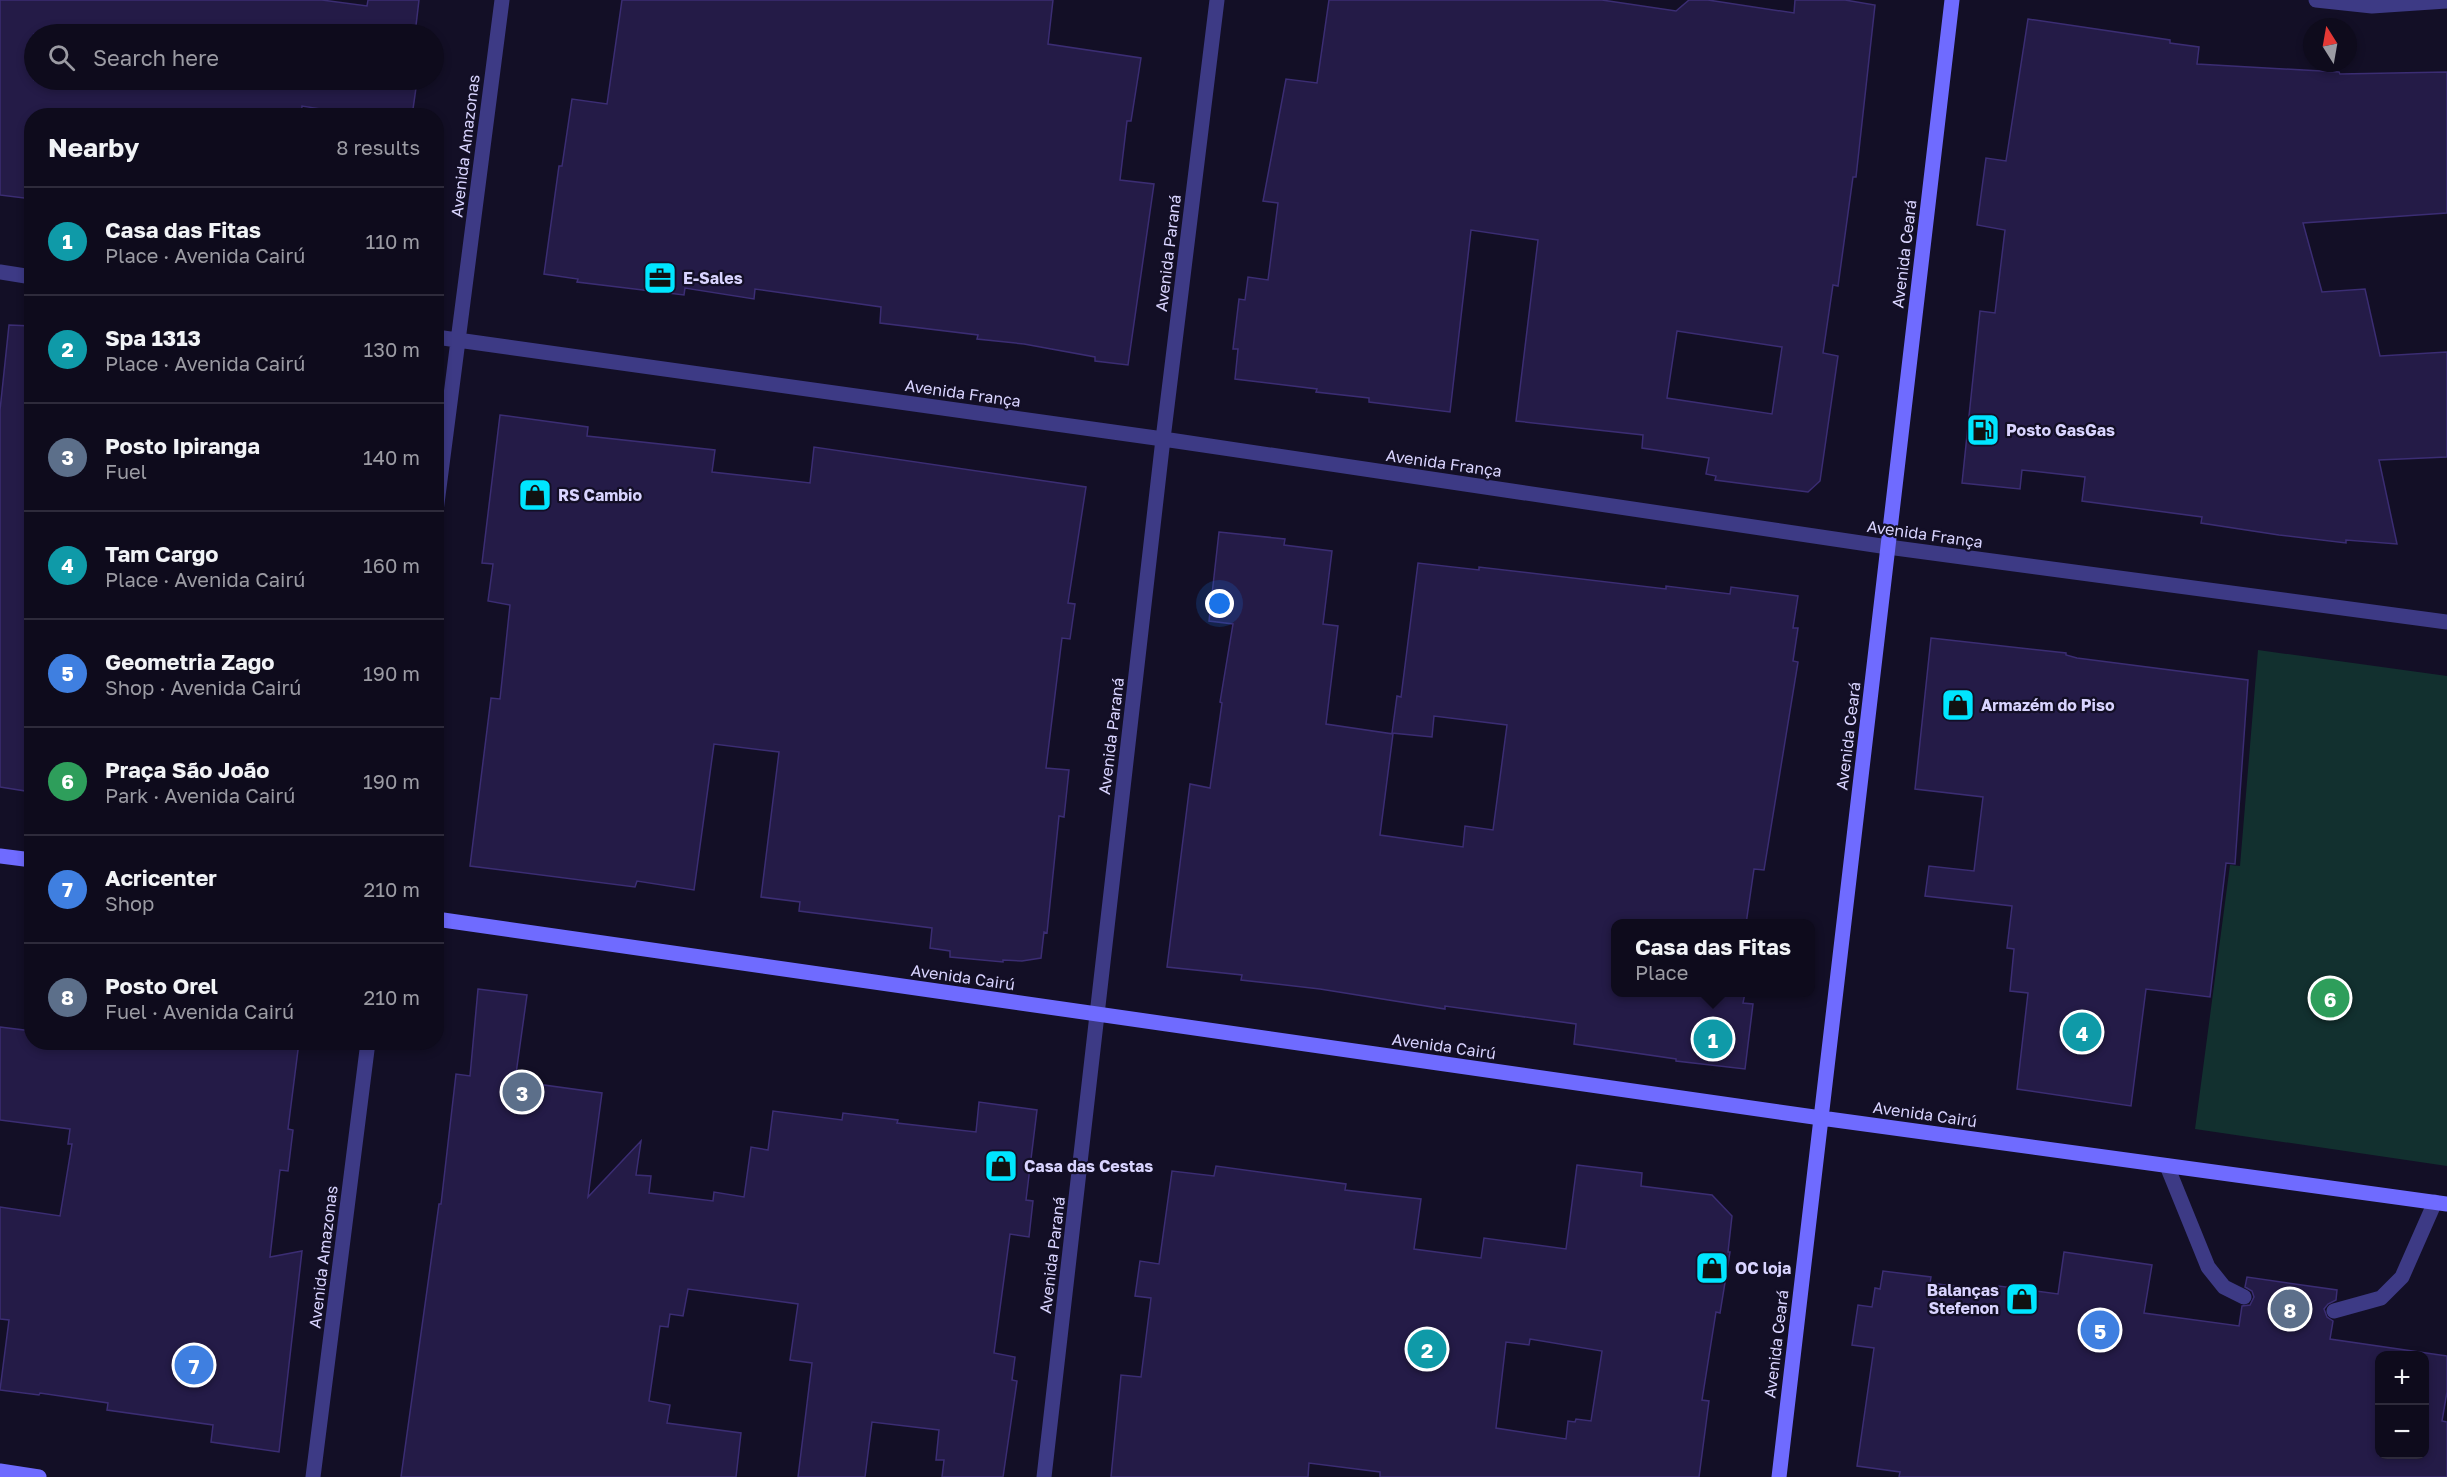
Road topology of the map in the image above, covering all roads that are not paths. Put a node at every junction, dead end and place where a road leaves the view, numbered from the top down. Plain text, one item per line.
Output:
1 (502, 0) edge
2 (1217, 0) edge
3 (1952, 0) edge
4 (2316, 0) edge
5 (2447, 1) edge
6 (0, 272) edge
7 (24, 276) edge
8 (444, 338) edge
9 (458, 340) junction
10 (1163, 439) junction
11 (444, 449) edge
12 (1888, 547) junction
13 (2447, 622) edge
14 (0, 856) edge
15 (24, 859) edge
16 (444, 920) edge
17 (1097, 1014) junction
18 (367, 1050) edge
19 (1821, 1118) junction
20 (2167, 1166) junction
21 (2441, 1203) edge
22 (2244, 1297) dead end
23 (2334, 1311) dead end
24 (0, 1471) edge
25 (39, 1477) edge
26 (313, 1477) edge
27 (1044, 1477) edge
28 (1779, 1477) edge

1 - 9 street, Avenida Amazonas
2 - 10 street, Avenida Paraná
3 - 12 main road, Avenida Ceará
4 - 5 street
6 - 7 street
8 - 9 street, Avenida França
9 - 10 street, Avenida França
9 - 11 street, Avenida Amazonas
10 - 12 street, Avenida França
10 - 17 street, Avenida Paraná
12 - 13 street, Avenida França
12 - 19 main road, Avenida Ceará
14 - 15 main road
16 - 17 main road, Avenida Cairú
17 - 19 main road, Avenida Cairú
17 - 27 street, Avenida Paraná
18 - 26 street, Avenida Amazonas
19 - 20 main road, Avenida Cairú
19 - 28 main road, Avenida Ceará
20 - 21 main road, Avenida Cairú
20 - 22 street
21 - 23 street
24 - 25 main road

